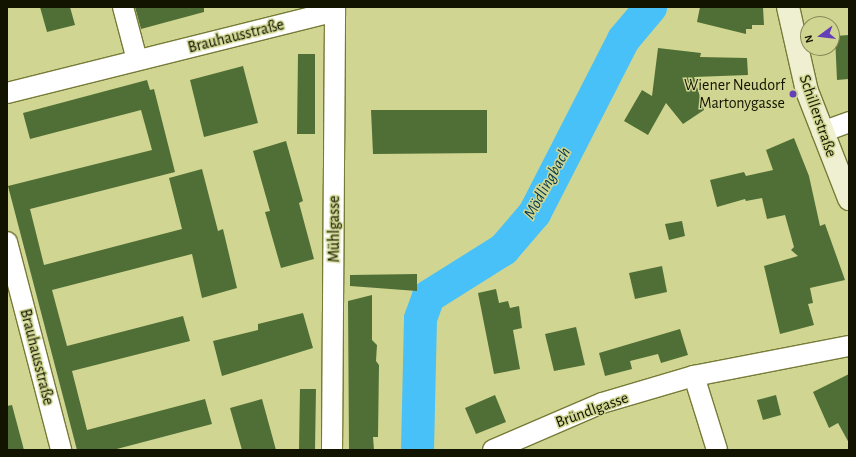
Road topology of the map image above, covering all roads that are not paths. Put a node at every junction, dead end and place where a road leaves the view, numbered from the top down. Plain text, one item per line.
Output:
1 (123, 7) edge
2 (788, 7) edge
3 (335, 9) edge
4 (137, 60) junction
5 (7, 93) edge
6 (849, 122) edge
7 (822, 132) junction
8 (849, 199) edge
9 (7, 242) edge
10 (849, 346) edge
11 (694, 376) junction
12 (61, 450) edge
13 (332, 450) edge
14 (493, 450) edge
15 (717, 450) edge

1 - 4 street
2 - 7 street, Schillerstraße
3 - 4 street, Brauhausstraße
3 - 13 street, Mühlgasse
4 - 5 street, Brauhausstraße
6 - 7 street
7 - 8 street, Schillerstraße
9 - 12 street, Brauhausstraße
10 - 11 street, Bründlgasse
11 - 14 street, Bründlgasse
11 - 15 street

